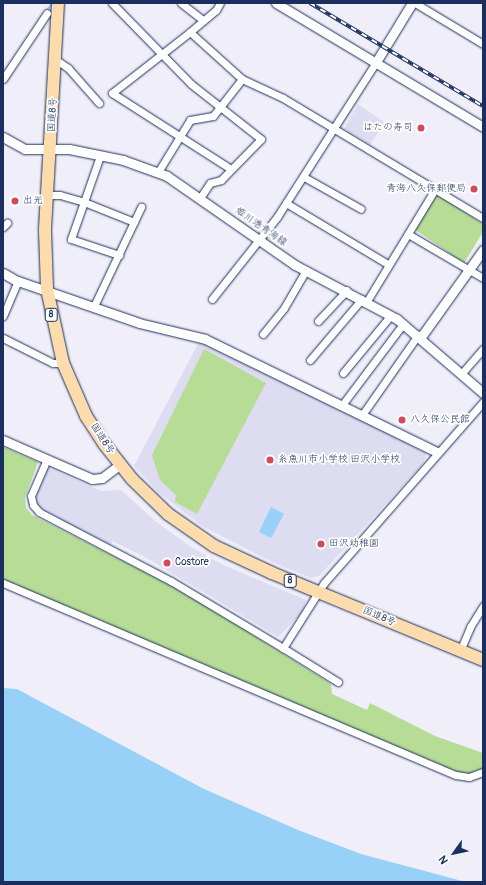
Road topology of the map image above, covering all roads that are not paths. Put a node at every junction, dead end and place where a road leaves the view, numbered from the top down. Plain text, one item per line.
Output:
1 (58, 3) edge
2 (112, 3) edge
3 (181, 3) edge
4 (220, 3) edge
5 (276, 3) edge
6 (412, 3) edge
7 (416, 3) edge
8 (47, 13) dead end
9 (203, 20) junction
10 (190, 32) junction
11 (483, 44) edge
12 (162, 55) junction
13 (55, 59) junction
14 (376, 62) junction
15 (3, 79) edge
16 (242, 79) junction
17 (99, 103) dead end
18 (220, 107) junction
19 (483, 127) edge
20 (335, 130) junction
21 (180, 136) junction
22 (3, 137) edge
23 (50, 149) junction
24 (100, 156) junction
25 (231, 169) junction
26 (158, 172) junction
27 (304, 177) junction
28 (435, 189) junction
29 (47, 195) junction
30 (200, 198) junction
31 (84, 202) junction
32 (286, 203) junction
33 (141, 207) dead end
34 (361, 209) dead end
35 (483, 218) edge
36 (134, 222) junction
37 (408, 234) junction
38 (260, 240) junction
39 (483, 250) edge
40 (119, 255) junction
41 (389, 265) junction
42 (469, 269) junction
43 (306, 270) junction
44 (3, 273) edge
45 (483, 278) edge
46 (18, 280) junction
47 (47, 289) junction
48 (347, 290) junction
49 (212, 299) dead end
50 (365, 300) junction
51 (94, 306) junction
52 (391, 315) junction
53 (3, 316) edge
54 (318, 321) dead end
55 (403, 324) junction
56 (263, 334) dead end
57 (420, 336) junction
58 (3, 338) edge
59 (483, 348) edge
60 (310, 360) dead end
61 (62, 363) junction
62 (343, 373) dead end
63 (462, 373) junction
64 (483, 393) edge
65 (483, 402) edge
66 (342, 405) junction
67 (362, 415) junction
68 (3, 440) edge
69 (437, 452) junction
70 (47, 459) junction
71 (119, 465) junction
72 (3, 583) edge
73 (318, 592) junction
74 (483, 606) edge
75 (283, 648) junction
76 (460, 651) junction
77 (483, 660) edge
78 (338, 682) dead end
79 (483, 772) edge

1 - 13 highway, 国道8号 / 8
2 - 12 street
3 - 9 street
4 - 9 street
5 - 14 street
6 - 14 street
7 - 11 street
8 - 15 street
9 - 10 street
10 - 12 street
10 - 16 street
12 - 18 street
12 - 21 street
13 - 17 street
13 - 23 highway, 国道8号 / 8
14 - 19 street
14 - 20 street
16 - 18 street
16 - 20 street
18 - 21 street
18 - 25 street
20 - 27 street
20 - 28 street
21 - 25 street
21 - 26 street
22 - 23 street, 姫川港青海線
23 - 24 street, 姫川港青海線
23 - 29 highway, 国道8号 / 8
24 - 26 street, 姫川港青海線
24 - 31 street
25 - 30 street
26 - 30 street, 姫川港青海線
27 - 32 street
27 - 34 street
28 - 35 street
28 - 37 street
29 - 31 street
29 - 47 highway, 国道8号 / 8
30 - 38 street, 姫川港青海線
31 - 36 street
31 - 40 street
32 - 38 street
32 - 41 street
33 - 36 street
36 - 40 street
37 - 41 street
37 - 42 street
38 - 43 street, 姫川港青海線
38 - 49 street
39 - 42 street
40 - 51 street
41 - 50 street
42 - 45 street
42 - 57 street
43 - 48 street, 姫川港青海線
43 - 56 street
44 - 46 street
46 - 47 street
46 - 53 street
47 - 51 street
47 - 61 highway, 国道8号 / 8
48 - 50 street, 姫川港青海線
48 - 54 street
50 - 52 street, 姫川港青海線
50 - 60 street
51 - 66 street
52 - 55 street, 姫川港青海線
52 - 62 street
55 - 57 street, 姫川港青海線
55 - 66 street
57 - 63 street, 姫川港青海線
57 - 67 street
58 - 61 street
59 - 63 street
61 - 71 highway, 国道8号 / 8
63 - 64 street, 姫川港青海線
65 - 69 street
66 - 67 street
67 - 69 street
68 - 70 street
69 - 73 street
70 - 71 street
70 - 75 street
71 - 73 highway, 国道8号 / 8
72 - 79 street
73 - 75 street
73 - 76 highway, 国道8号 / 8
74 - 76 street
75 - 78 street
76 - 77 highway, 国道8号 / 8

